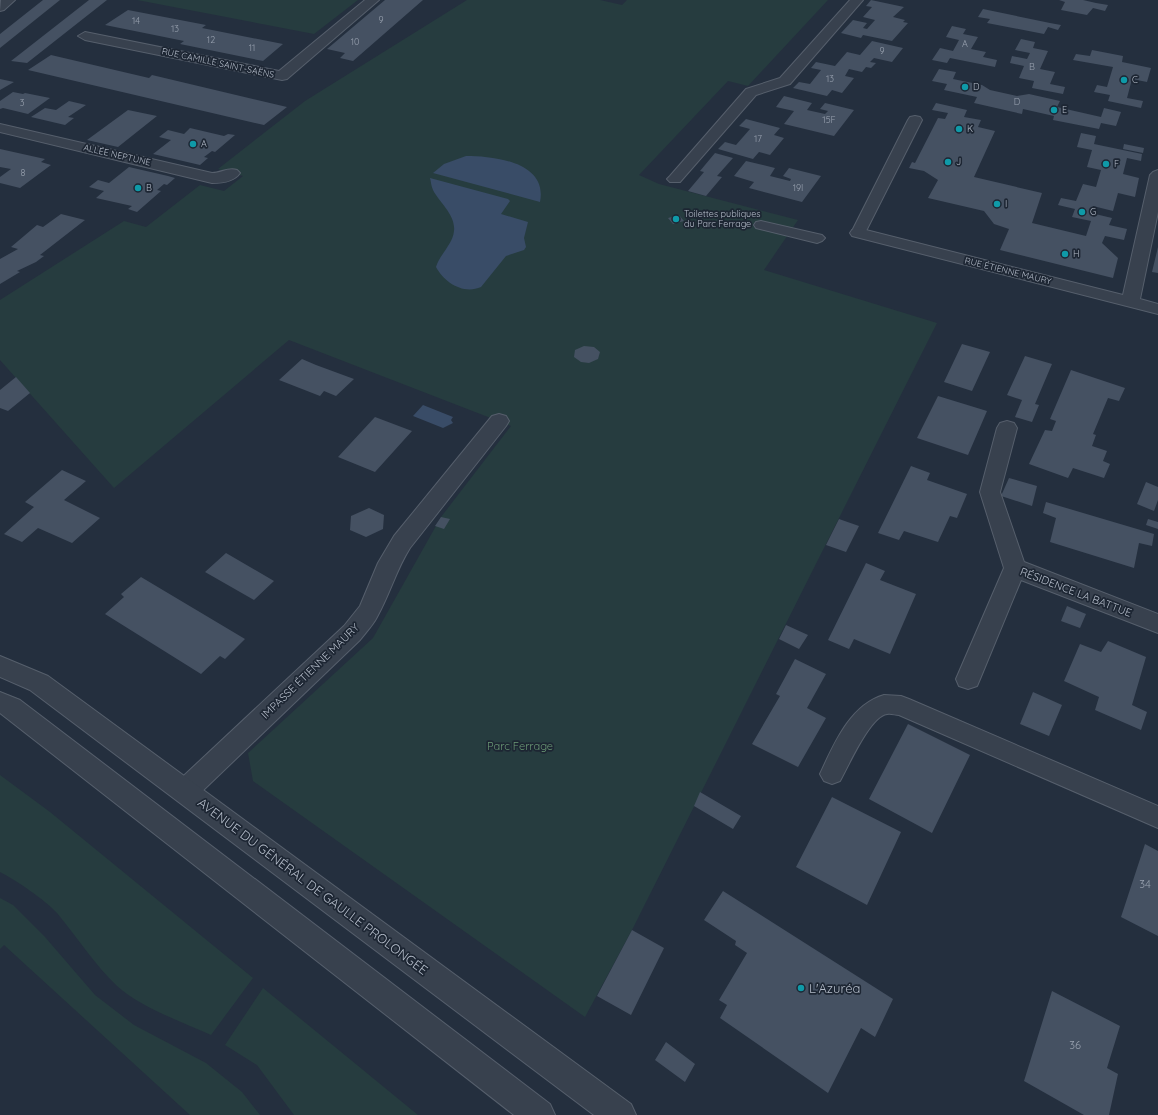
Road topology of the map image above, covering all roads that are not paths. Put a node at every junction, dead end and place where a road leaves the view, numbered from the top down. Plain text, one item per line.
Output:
1 (9, 0) edge
2 (373, 0) edge
3 (857, 0) edge
4 (0, 7) edge
5 (85, 36) dead end
6 (915, 120) dead end
7 (0, 128) edge
8 (232, 173) dead end
9 (1158, 175) edge
10 (675, 179) dead end
11 (761, 225) dead end
12 (858, 233) joint
13 (817, 238) dead end
14 (1130, 302) junction
15 (1158, 309) edge
16 (502, 417) dead end
17 (1007, 428) dead end
18 (1015, 568) junction
19 (1158, 624) edge
20 (0, 666) edge
21 (968, 679) dead end
22 (0, 702) edge
23 (832, 774) dead end
24 (185, 791) junction
25 (1158, 817) edge
26 (539, 1115) edge
27 (620, 1115) edge

1 - 4 street
2 - 5 street, RUE CAMILLE SAINT-SAËNS
3 - 10 street
6 - 12 lane
7 - 8 street, ALLÉE NEPTUNE
9 - 14 street
11 - 13 lane
12 - 14 street, RUE ÉTIENNE MAURY
14 - 15 street, RUE ÉTIENNE MAURY
16 - 24 street, IMPASSE ÉTIENNE MAURY
17 - 18 street
18 - 19 street, RÉSIDENCE LA BATTUE
18 - 21 street, RÉSIDENCE LA BATTUE
20 - 24 street, AVENUE DU GÉNÉRAL DE GAULLE PROLONGÉE
22 - 26 street
23 - 25 lane
24 - 27 street, AVENUE DU GÉNÉRAL DE GAULLE PROLONGÉE

